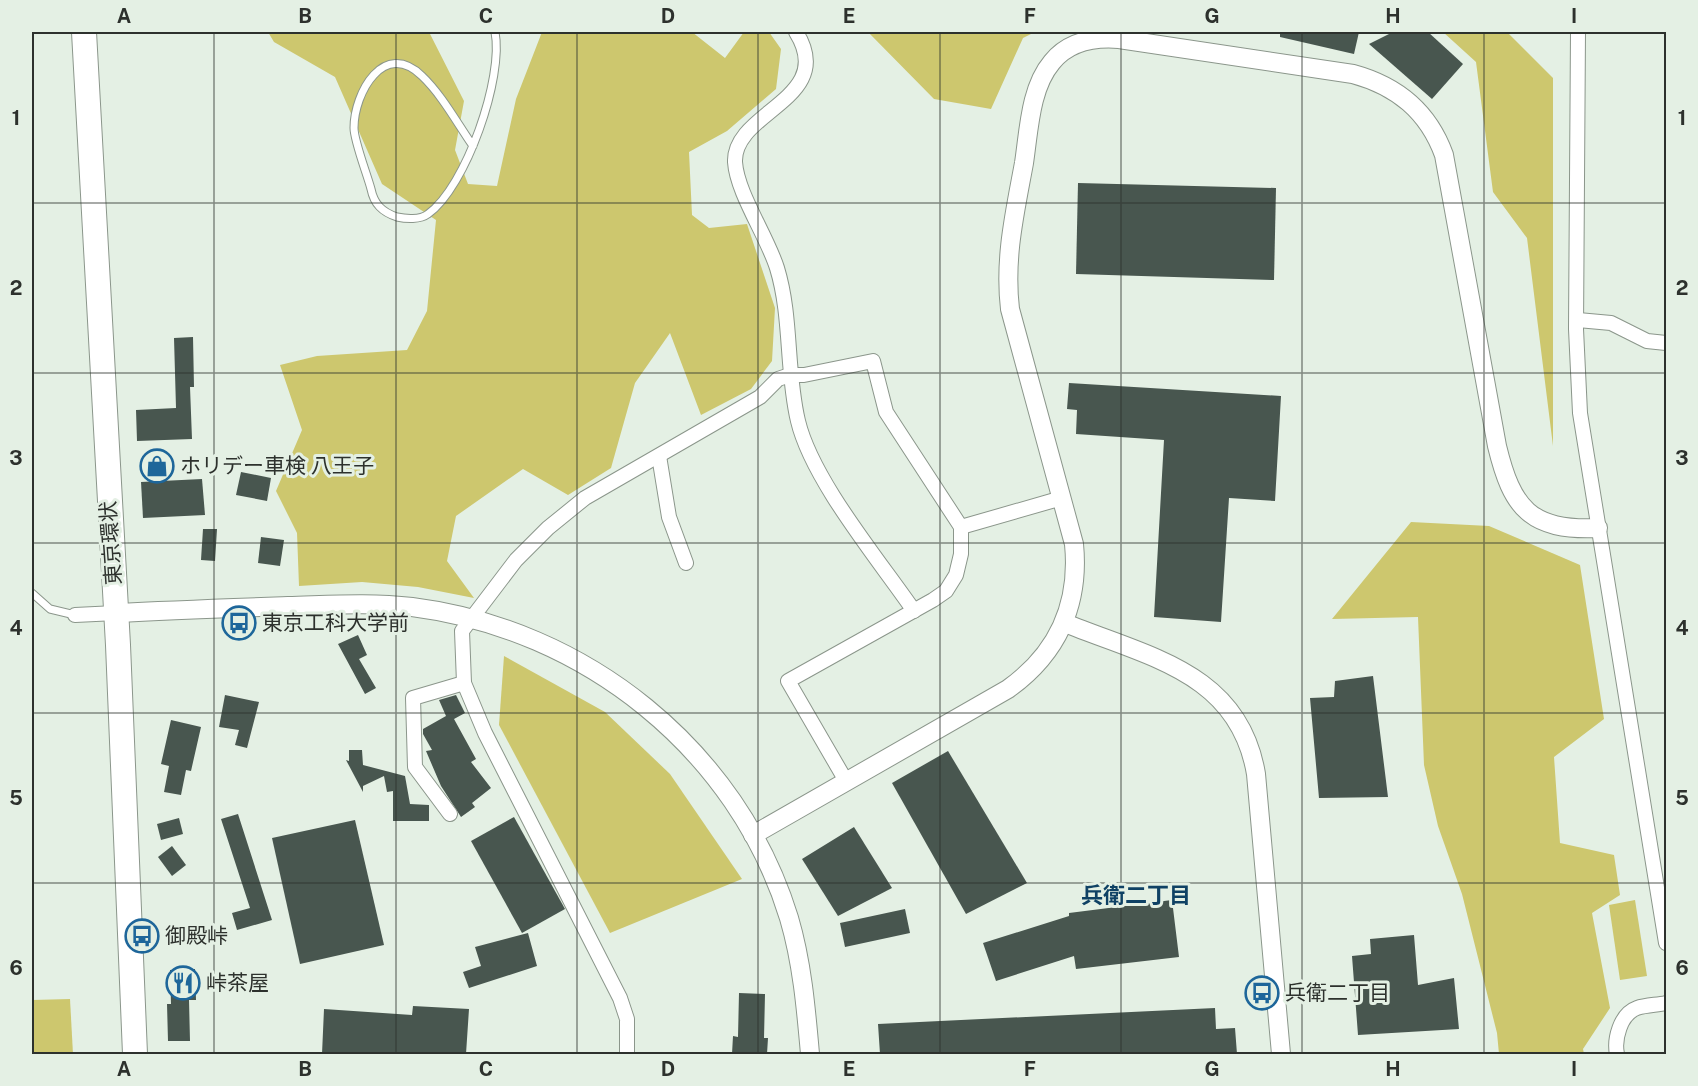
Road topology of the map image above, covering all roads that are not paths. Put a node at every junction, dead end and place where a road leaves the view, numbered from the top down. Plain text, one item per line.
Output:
1 (84, 32) edge
2 (495, 32) edge
3 (796, 32) edge
4 (1578, 32) edge
5 (473, 146) junction
6 (1578, 320) junction
7 (1666, 343) edge
8 (790, 375) junction
9 (659, 456) junction
10 (1062, 498) junction
11 (961, 527) junction
12 (1598, 528) junction
13 (686, 563) dead end
14 (32, 593) edge
15 (914, 611) junction
16 (116, 613) junction
17 (75, 615) joint
18 (470, 617) junction
19 (1065, 623) junction
20 (464, 683) junction
21 (846, 781) junction
22 (450, 814) dead end
23 (753, 835) junction
24 (1666, 943) edge
25 (1666, 1003) edge
26 (135, 1054) edge
27 (627, 1054) edge
28 (810, 1054) edge
29 (1281, 1054) edge
30 (1617, 1054) edge

1 - 16 highway, 東京環状
2 - 5 lane
3 - 8 street
4 - 6 street
5 - 5 lane
6 - 7 street
6 - 12 street
8 - 9 street
8 - 11 street
8 - 15 street
9 - 13 street
9 - 18 street
10 - 11 street
10 - 12 street
10 - 19 street
11 - 15 street
12 - 24 street
14 - 17 lane
15 - 21 street
16 - 17 street
16 - 18 street
16 - 26 highway, 東京環状
18 - 20 street
18 - 23 street
19 - 21 street
19 - 29 street
20 - 22 street
20 - 27 street
21 - 23 street
23 - 28 street
25 - 30 street

